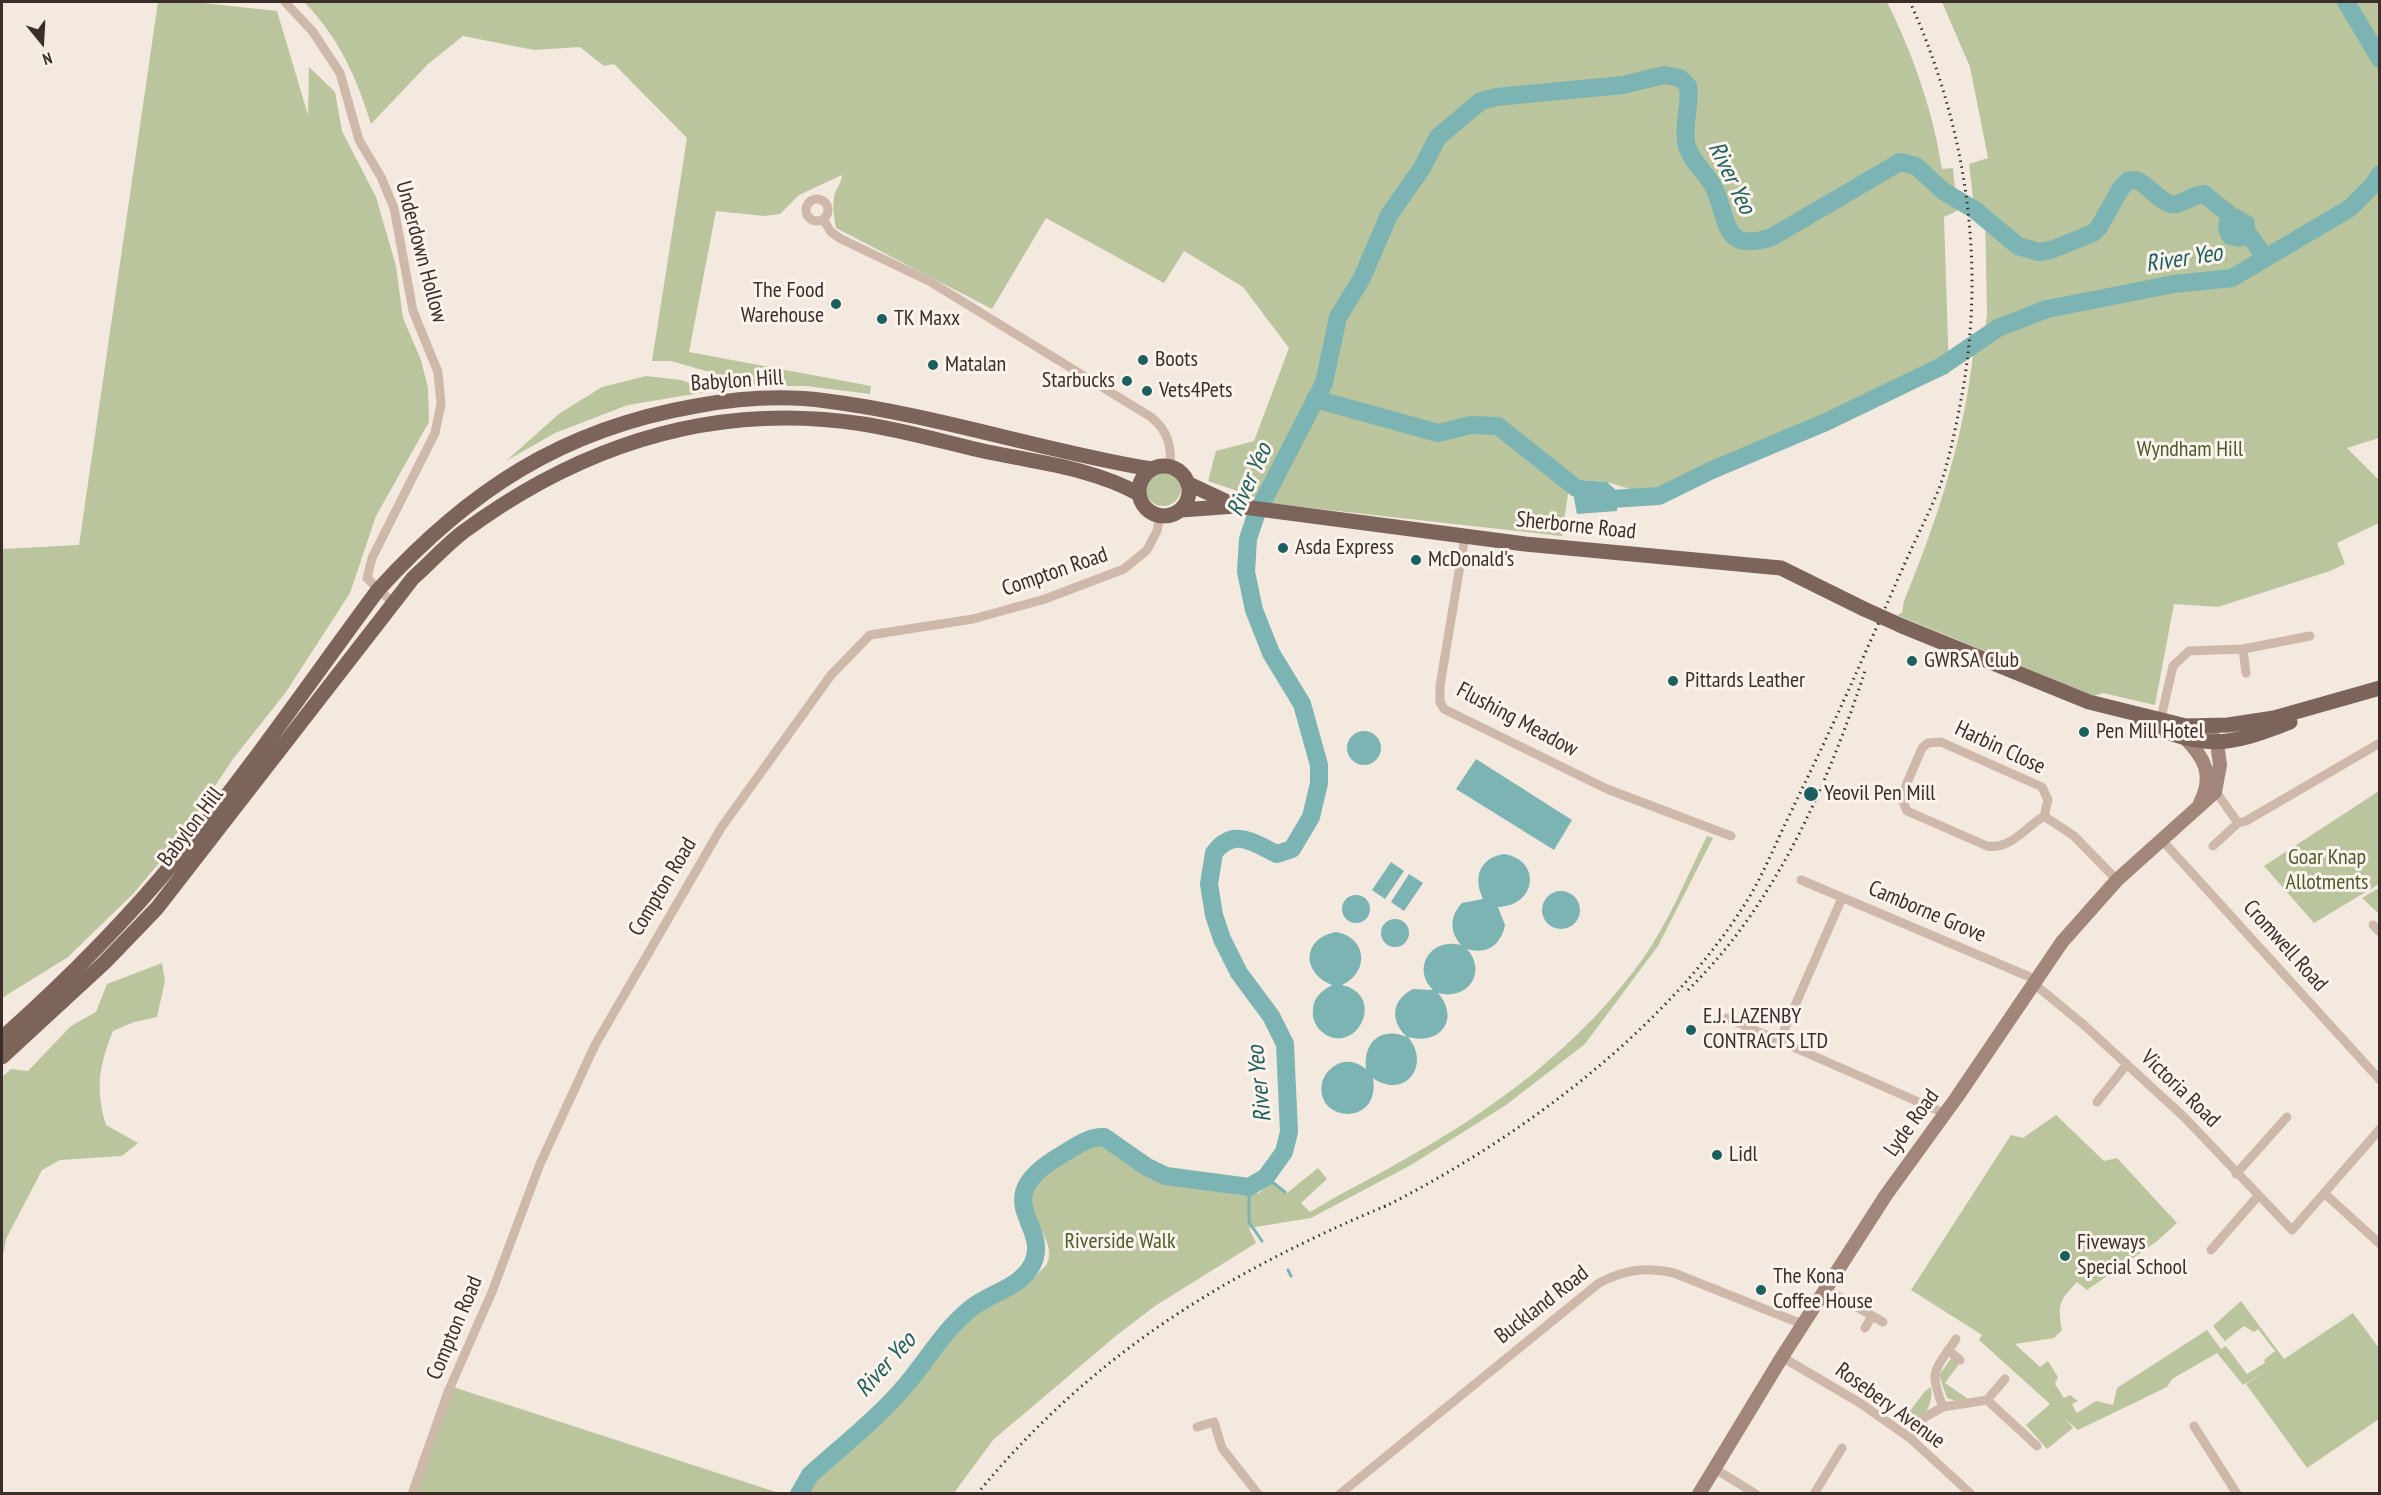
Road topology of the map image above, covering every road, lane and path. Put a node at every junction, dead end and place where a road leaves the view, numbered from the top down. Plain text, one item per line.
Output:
1 (285, 2) edge
2 (823, 219) dead end
3 (929, 421) junction
4 (925, 437) junction
5 (1170, 466) junction
6 (1151, 469) junction
7 (1189, 484) junction
8 (1140, 494) junction
9 (1236, 506) junction
10 (1181, 510) junction
11 (1160, 516) junction
12 (1465, 536) junction
13 (378, 590) junction
14 (393, 603) junction
15 (2310, 636) dead end
16 (2243, 649) junction
17 (2246, 673) dead end
18 (2379, 688) edge
19 (2334, 703) junction
20 (2122, 712) junction
21 (2161, 718) junction
22 (2228, 725) junction
23 (2186, 732) junction
24 (2379, 742) edge
25 (2209, 745) junction
26 (2211, 787) junction
27 (2044, 816) junction
28 (2238, 823) junction
29 (1731, 836) dead end
30 (2161, 839) junction
31 (2213, 846) dead end
32 (1801, 880) dead end
33 (2117, 880) junction
34 (1842, 898) junction
35 (2035, 982) junction
36 (1727, 1018) dead end
37 (2, 1038) edge
38 (1779, 1042) junction
39 (2, 1057) edge
40 (2127, 1064) junction
41 (2379, 1080) edge
42 (2097, 1102) dead end
43 (1946, 1114) junction
44 (2287, 1117) dead end
45 (2379, 1128) edge
46 (2236, 1174) junction
47 (2324, 1193) junction
48 (2258, 1196) junction
49 (2379, 1244) edge
50 (2211, 1250) dead end
51 (1825, 1289) junction
52 (1872, 1316) junction
53 (1883, 1322) dead end
54 (1803, 1324) junction
55 (1865, 1328) dead end
56 (1956, 1339) dead end
57 (1948, 1350) junction
58 (1782, 1357) junction
59 (1960, 1360) dead end
60 (2005, 1379) dead end
61 (1987, 1400) junction
62 (1943, 1407) junction
63 (1197, 1426) dead end
64 (2034, 1426) dead end
65 (2194, 1426) dead end
66 (2025, 1434) junction
67 (1910, 1438) junction
68 (2037, 1446) dead end
69 (1842, 1448) dead end
70 (1714, 1469) junction
71 (412, 1494) edge
72 (1258, 1494) edge
73 (1340, 1494) edge
74 (1699, 1494) edge
75 (1756, 1494) edge
76 (1814, 1494) edge
77 (1971, 1494) edge
78 (2237, 1494) edge

1 - 13 street, Underdown Hollow
2 - 5 street
3 - 4 main road
3 - 6 main road, Babylon Hill
3 - 13 main road, Babylon Hill
4 - 8 main road, Babylon Hill
4 - 14 main road, Babylon Hill
5 - 6 main road
5 - 7 main road
6 - 8 main road
7 - 9 main road
7 - 10 main road
8 - 11 main road
9 - 10 main road
9 - 12 main road, Sherborne Road
10 - 11 main road
11 - 71 street, Compton Road
12 - 20 main road, Sherborne Road, bridge
12 - 29 street, Flushing Meadow
13 - 14 street
13 - 37 main road, Babylon Hill
14 - 39 main road, Babylon Hill
15 - 16 street
16 - 17 street
16 - 21 street
18 - 19 main road
19 - 22 main road
19 - 25 main road
20 - 21 main road
20 - 23 main road
21 - 23 main road
22 - 23 main road
22 - 25 street
23 - 25 main road
24 - 28 street
25 - 26 street
25 - 26 street
26 - 28 street
26 - 30 street, Lyde Road
27 - 27 street, Harbin Close
27 - 33 street
28 - 31 street
30 - 33 street, Lyde Road
30 - 41 street, Cromwell Road
32 - 34 street, Camborne Grove
33 - 35 street, Lyde Road
34 - 35 street, Camborne Grove
34 - 38 street
35 - 40 street, Victoria Road
35 - 43 street, Lyde Road
36 - 38 street
38 - 43 street
40 - 42 street
40 - 46 street, Victoria Road
43 - 51 street, Lyde Road
44 - 46 street
45 - 47 street
46 - 48 street, Victoria Road
47 - 48 street, Victoria Road
47 - 49 street
48 - 50 street
51 - 52 street
51 - 54 street, Lyde Road
52 - 53 street
52 - 55 street
54 - 58 street, Lyde Road
54 - 73 street, Buckland Road
56 - 57 street
57 - 59 street
57 - 62 street
58 - 67 street, Rosebery Avenue
58 - 70 street, Lyde Road
60 - 61 street
61 - 62 street
61 - 66 street
62 - 67 street
63 - 72 street
64 - 66 street
65 - 78 street
66 - 68 street
67 - 77 street, Rosebery Avenue
69 - 76 street
70 - 74 street, Lyde Road
70 - 75 street

